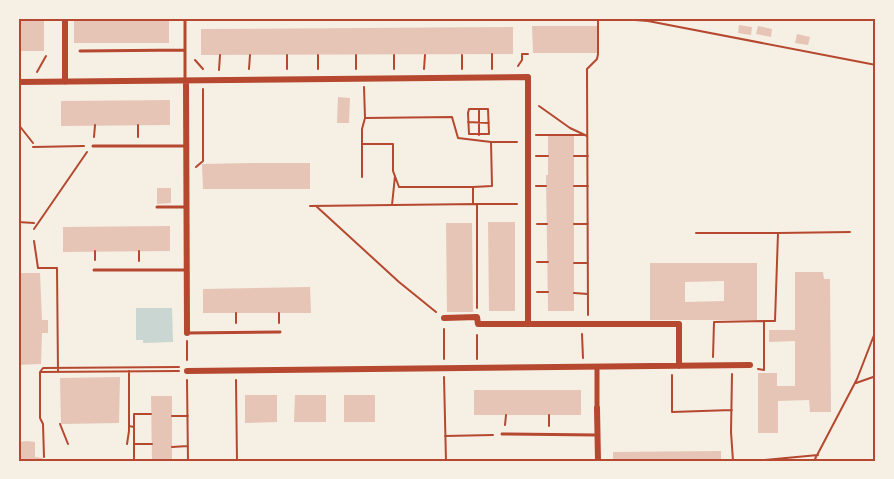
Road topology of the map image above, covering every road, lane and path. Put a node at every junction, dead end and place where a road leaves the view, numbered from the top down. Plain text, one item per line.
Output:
1 (65, 18) edge
2 (184, 18) edge
3 (598, 18) edge
4 (608, 18) edge
5 (185, 50) junction
6 (80, 51) dead end
7 (462, 54) dead end
8 (492, 54) dead end
9 (522, 54) dead end
10 (528, 54) dead end
11 (220, 55) dead end
12 (250, 55) dead end
13 (287, 55) dead end
14 (318, 55) dead end
15 (356, 55) dead end
16 (394, 55) dead end
17 (424, 55) dead end
18 (46, 56) dead end
19 (876, 64) edge
20 (219, 72) dead end
21 (249, 72) dead end
22 (287, 72) dead end
23 (318, 72) dead end
24 (356, 72) dead end
25 (394, 72) dead end
26 (424, 72) dead end
27 (462, 72) dead end
28 (492, 72) dead end
29 (36, 74) dead end
30 (363, 78) junction
31 (186, 81) junction
32 (203, 81) junction
33 (18, 82) edge
34 (65, 82) junction
35 (528, 98) junction
36 (479, 109) junction
37 (365, 118) junction
38 (468, 122) junction
39 (479, 123) junction
40 (489, 123) junction
41 (18, 124) edge
42 (95, 125) dead end
43 (138, 125) dead end
44 (478, 135) junction
45 (586, 135) junction
46 (527, 138) junction
47 (491, 142) junction
48 (33, 143) dead end
49 (362, 144) junction
50 (94, 146) junction
51 (137, 146) junction
52 (186, 146) junction
53 (33, 147) dead end
54 (574, 156) dead end
55 (588, 156) junction
56 (186, 174) junction
57 (394, 176) junction
58 (362, 177) dead end
59 (574, 186) dead end
60 (588, 186) junction
61 (473, 187) junction
62 (475, 204) junction
63 (528, 204) junction
64 (392, 205) junction
65 (310, 206) dead end
66 (316, 206) junction
67 (158, 207) dead end
68 (186, 207) junction
69 (18, 222) edge
70 (34, 223) dead end
71 (574, 224) dead end
72 (588, 225) junction
73 (34, 229) dead end
74 (850, 232) dead end
75 (696, 233) dead end
76 (778, 233) junction
77 (34, 241) dead end
78 (574, 263) dead end
79 (588, 263) junction
80 (94, 270) dead end
81 (187, 270) junction
82 (574, 293) dead end
83 (588, 294) junction
84 (444, 318) junction
85 (478, 320) junction
86 (764, 321) junction
87 (528, 324) junction
88 (585, 324) junction
89 (876, 330) edge
90 (280, 332) dead end
91 (187, 333) junction
92 (732, 365) junction
93 (675, 366) junction
94 (713, 366) junction
95 (583, 367) junction
96 (597, 367) junction
97 (752, 367) joint
98 (477, 368) junction
99 (444, 369) junction
100 (236, 370) junction
101 (129, 371) junction
102 (187, 371) junction
103 (58, 372) junction
104 (876, 376) edge
105 (855, 384) junction
106 (597, 408) joint
107 (732, 410) junction
108 (151, 414) dead end
109 (172, 416) dead end
110 (188, 416) junction
111 (60, 424) dead end
112 (129, 426) junction
113 (134, 426) junction
114 (502, 434) joint
115 (598, 435) junction
116 (445, 436) junction
117 (68, 444) dead end
118 (127, 444) dead end
119 (134, 444) junction
120 (152, 444) dead end
121 (188, 446) junction
122 (172, 447) dead end
123 (818, 454) junction
124 (44, 457) dead end
125 (134, 461) edge
126 (188, 461) edge
127 (237, 461) edge
128 (446, 461) edge
129 (598, 461) edge
130 (733, 461) edge
131 (754, 461) edge
132 (814, 461) edge

1 - 34 street
2 - 5 lane
3 - 45 path
4 - 19 path
5 - 6 lane
5 - 31 lane
7 - 27 path
8 - 28 path
9 - 10 path
11 - 20 path
12 - 21 path
13 - 22 path
14 - 23 path
15 - 24 path
16 - 25 path
17 - 26 path
18 - 29 path
30 - 32 street
30 - 35 street
30 - 37 path
31 - 32 street
31 - 34 street
31 - 52 street
32 - 56 path
33 - 34 street
35 - 45 path
35 - 46 street
36 - 38 path
36 - 39 path
36 - 40 path
37 - 47 path
37 - 49 path
38 - 39 path
38 - 44 path
39 - 40 path
39 - 44 path
40 - 44 path
41 - 48 path
42 - 50 path
43 - 51 path
45 - 46 path
45 - 55 path
46 - 47 path
46 - 63 street
47 - 61 path
49 - 57 path
49 - 58 path
50 - 51 lane
50 - 53 path
50 - 73 path
51 - 52 lane
52 - 56 street
54 - 55 path
55 - 60 path
56 - 68 street
57 - 61 path
57 - 64 path
59 - 60 path
60 - 72 path
61 - 62 path
62 - 63 path
62 - 64 path
62 - 85 path
63 - 87 street
64 - 66 path
65 - 66 path
66 - 84 path
67 - 68 lane
68 - 81 street
69 - 70 path
71 - 72 path
72 - 79 path
74 - 76 path
75 - 76 path
76 - 86 path
77 - 103 path
78 - 79 path
79 - 83 path
80 - 81 lane
81 - 91 street
82 - 83 path
83 - 88 path
84 - 85 street
84 - 99 path
85 - 87 street
85 - 98 path
86 - 94 path
86 - 97 path
87 - 88 street
88 - 93 street
88 - 95 path
89 - 105 path
90 - 91 lane
91 - 102 path
92 - 94 street
92 - 97 street
92 - 107 path
93 - 94 street
93 - 96 street
93 - 107 path
95 - 96 street
95 - 98 street
96 - 106 street
98 - 99 street
99 - 100 street
99 - 116 path
100 - 102 street
100 - 127 path
101 - 102 path
101 - 103 path
101 - 112 path
102 - 110 path
103 - 124 path
104 - 105 path
105 - 123 path
106 - 115 street
107 - 130 path
108 - 113 path
109 - 110 path
110 - 121 path
111 - 117 path
112 - 113 path
112 - 118 path
113 - 119 path
114 - 115 lane
114 - 116 path
115 - 129 street
116 - 128 path
119 - 120 path
119 - 125 path
121 - 122 path
121 - 126 path
123 - 131 path
123 - 132 path

